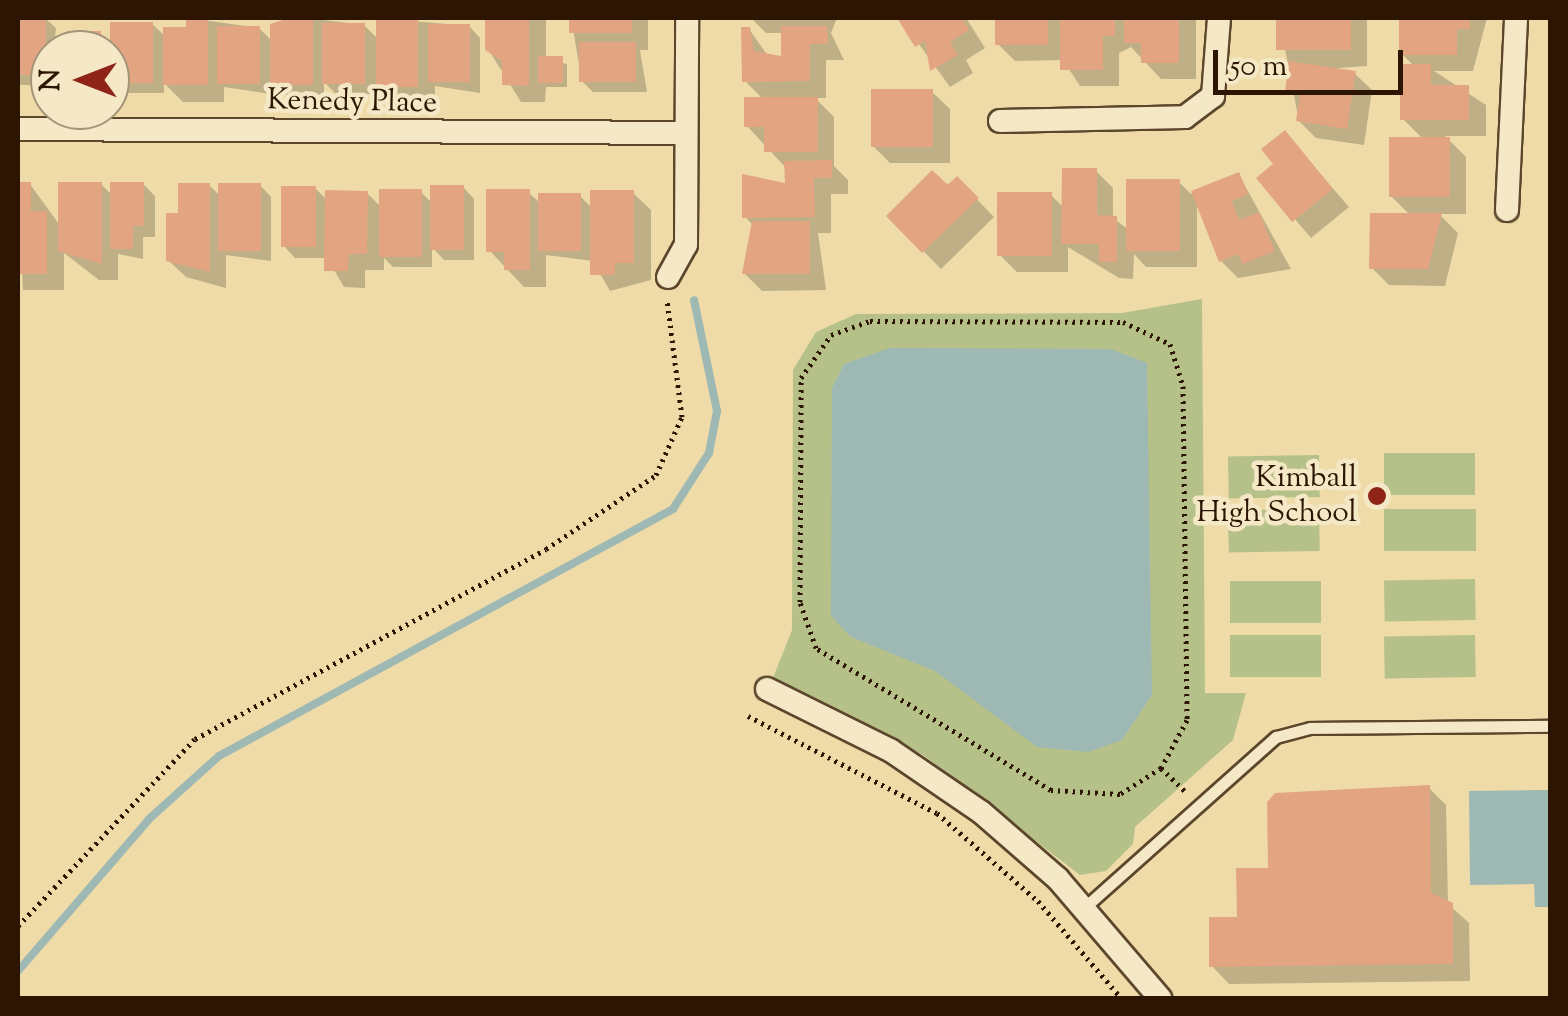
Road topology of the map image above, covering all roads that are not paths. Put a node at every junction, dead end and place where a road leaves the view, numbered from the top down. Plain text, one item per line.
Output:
1 (687, 18) edge
2 (1219, 18) edge
3 (1516, 18) edge
4 (1000, 121) dead end
5 (18, 129) edge
6 (686, 132) junction
7 (1507, 210) dead end
8 (668, 277) road end
9 (767, 690) dead end
10 (1550, 726) edge
11 (1085, 907) junction
12 (1160, 998) edge

1 - 6 street
2 - 4 street
3 - 7 street
5 - 6 street, Kenedy Place
6 - 8 street
9 - 11 street
10 - 11 lane
11 - 12 street

